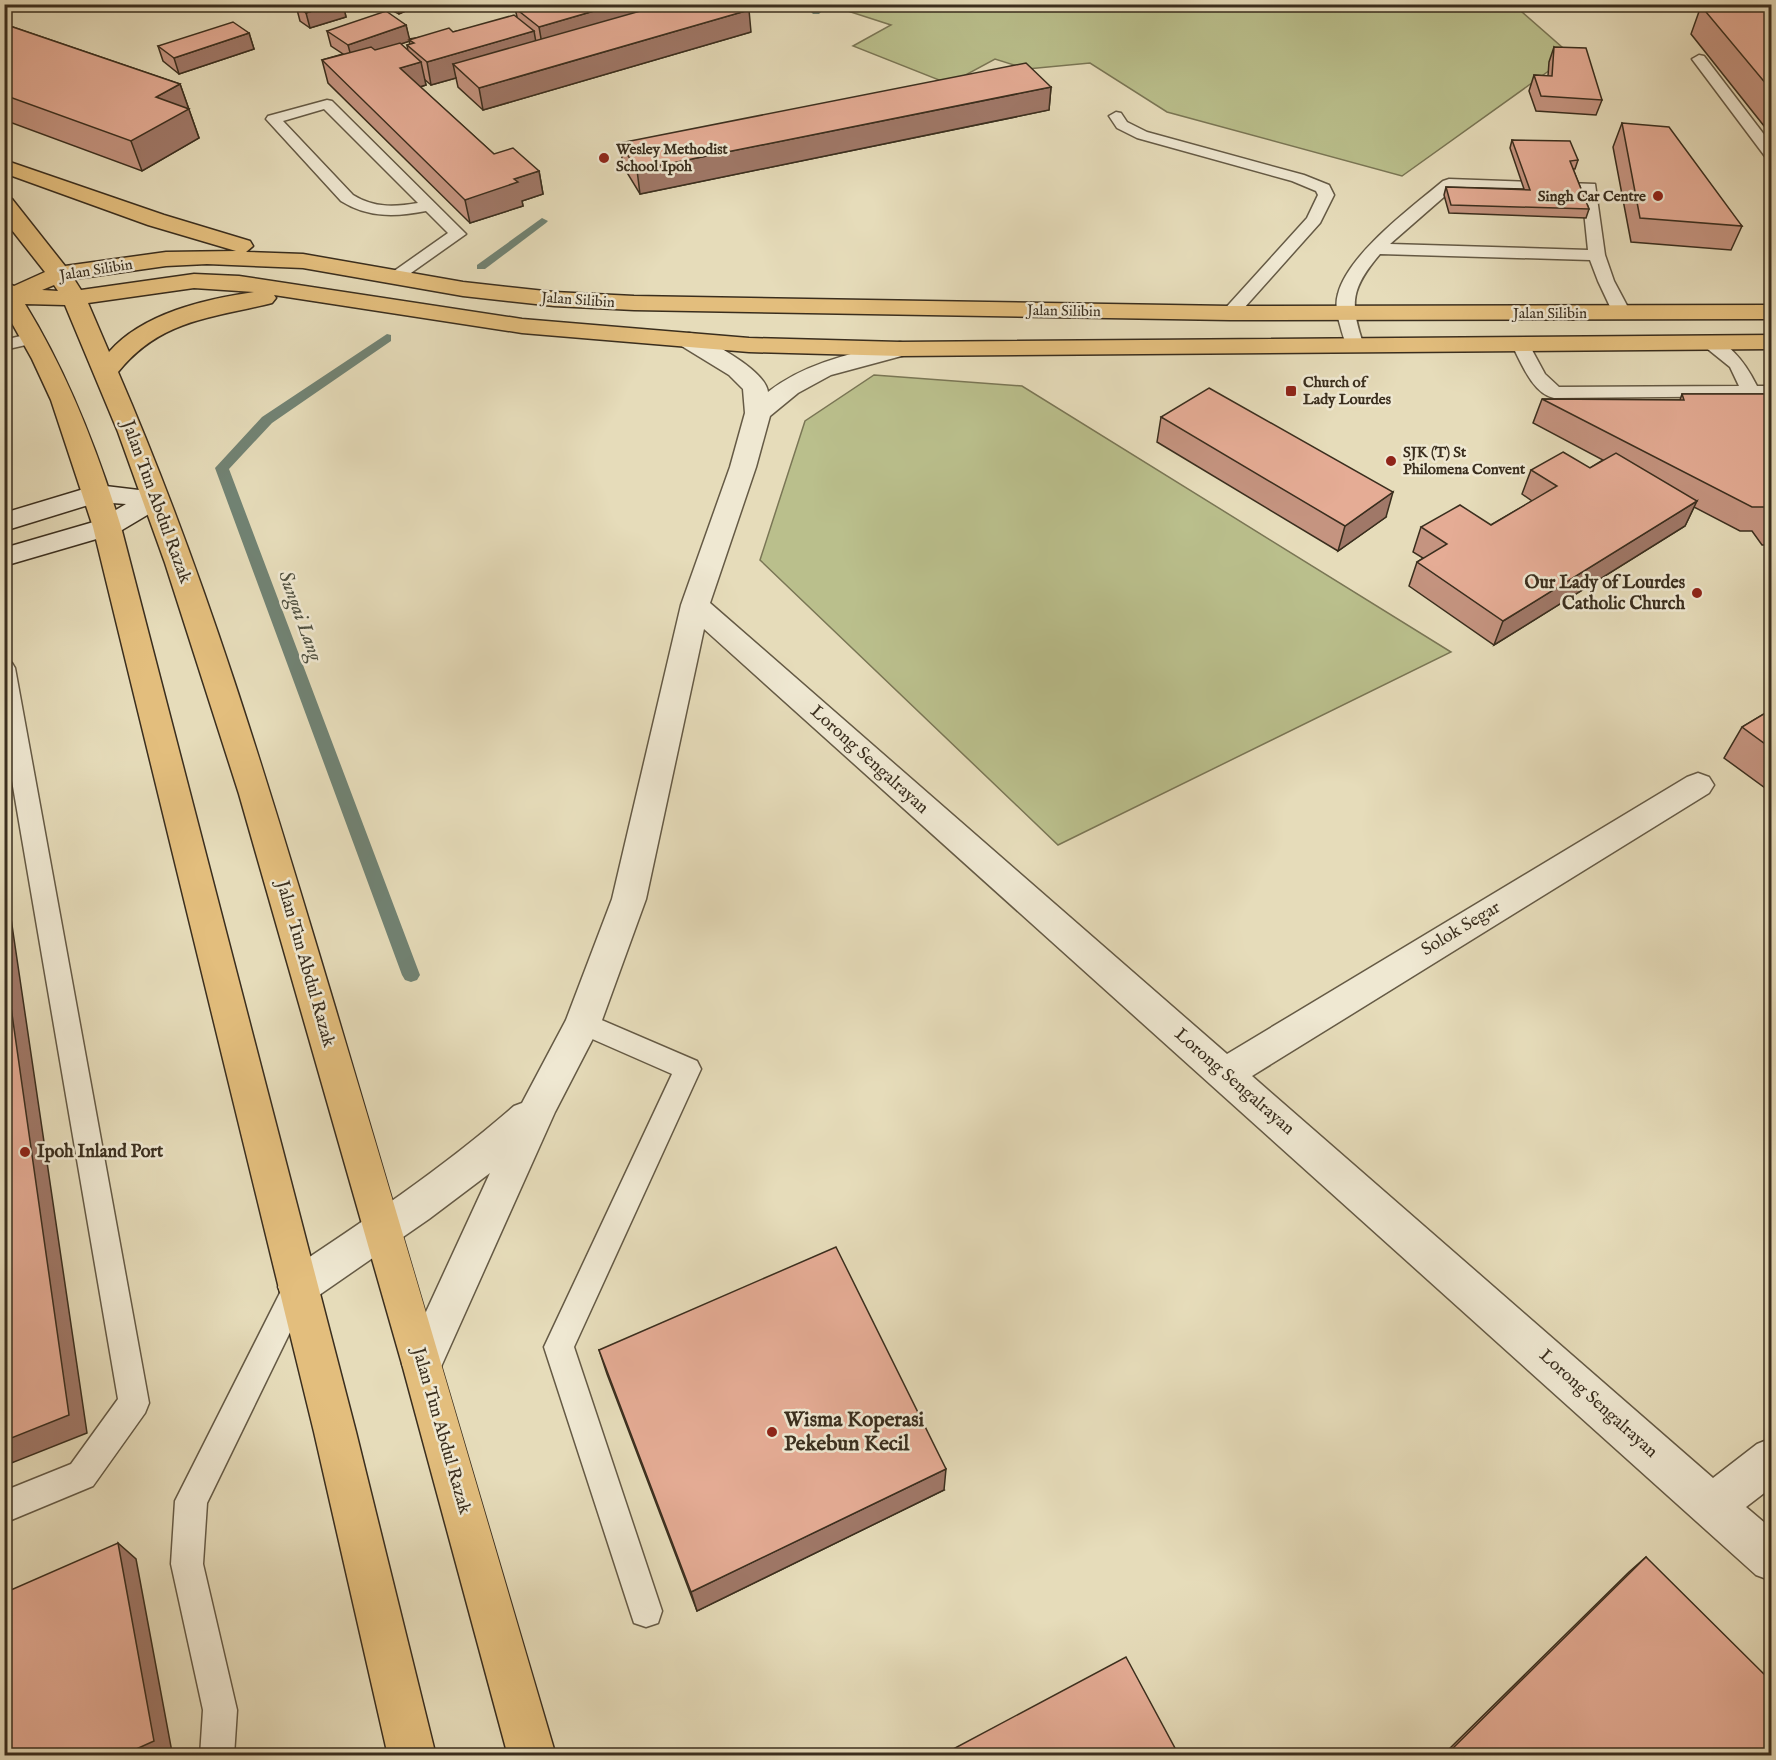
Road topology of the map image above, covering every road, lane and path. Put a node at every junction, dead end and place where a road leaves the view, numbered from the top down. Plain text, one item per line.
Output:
1 (1699, 59) dead end
2 (1116, 116) dead end
3 (1772, 156) edge
4 (4, 166) edge
5 (4, 204) edge
6 (430, 206) junction
7 (1376, 249) junction
8 (1597, 255) junction
9 (303, 261) junction
10 (59, 274) junction
11 (395, 276) junction
12 (7, 293) edge
13 (313, 295) junction
14 (74, 298) junction
15 (964, 309) junction
16 (1345, 312) junction
17 (1772, 312) edge
18 (1230, 313) junction
19 (1622, 313) junction
20 (33, 338) junction
21 (689, 340) junction
22 (1708, 342) junction
23 (1772, 342) edge
24 (1354, 343) junction
25 (1520, 343) junction
26 (4, 345) edge
27 (800, 346) junction
28 (900, 349) junction
29 (106, 371) junction
30 (1751, 391) junction
31 (1772, 391) edge
32 (758, 413) junction
33 (97, 493) junction
34 (155, 499) junction
35 (4, 522) edge
36 (107, 527) junction
37 (4, 557) edge
38 (695, 605) junction
39 (4, 668) edge
40 (1698, 784) dead end
41 (583, 1023) junction
42 (1225, 1074) junction
43 (539, 1106) junction
44 (382, 1230) junction
45 (298, 1287) junction
46 (422, 1364) junction
47 (1772, 1459) edge
48 (1713, 1506) junction
49 (4, 1507) edge
50 (1772, 1560) edge
51 (646, 1611) dead end
52 (217, 1755) edge
53 (412, 1755) edge
54 (532, 1755) edge

1 - 3 lane
2 - 18 lane
4 - 9 main road
5 - 10 main road, Jalan Tun Abdul Razak
6 - 6 lane
6 - 11 lane
7 - 8 lane
7 - 8 lane
7 - 16 lane
8 - 19 lane
9 - 10 main road, Jalan Silibin
9 - 11 main road, Jalan Silibin
10 - 12 main road, Jalan Silibin
10 - 14 main road, Jalan Tun Abdul Razak
11 - 15 main road, Jalan Silibin
12 - 14 main road, Jalan Silibin
12 - 20 main road
13 - 14 main road, Jalan Silibin
13 - 21 main road, Jalan Silibin
13 - 29 main road
14 - 29 main road, Jalan Tun Abdul Razak
15 - 18 main road, Jalan Silibin
15 - 27 main road
16 - 18 main road, Jalan Silibin
16 - 19 main road, Jalan Silibin
16 - 24 lane
17 - 19 main road, Jalan Silibin
20 - 26 lane
20 - 33 main road
21 - 27 main road, Jalan Silibin
21 - 32 street
22 - 23 main road, Jalan Silibin
22 - 25 main road, Jalan Silibin
22 - 30 lane
24 - 25 main road, Jalan Silibin
24 - 28 main road, Jalan Silibin
25 - 30 lane
27 - 28 main road, Jalan Silibin
28 - 32 street
29 - 34 main road, Jalan Tun Abdul Razak
30 - 31 lane
32 - 38 street
33 - 34 street
33 - 35 street
33 - 36 main road
34 - 36 street
34 - 44 main road, Jalan Tun Abdul Razak
36 - 37 street
36 - 45 main road
38 - 41 street
38 - 42 street, Lorong Sengalrayan
39 - 49 lane
40 - 42 street, Solok Segar
41 - 43 street
41 - 51 lane
42 - 48 street, Lorong Sengalrayan
43 - 44 street
43 - 46 street
44 - 45 street
44 - 46 main road, Jalan Tun Abdul Razak
45 - 52 lane
45 - 53 main road
46 - 54 main road, Jalan Tun Abdul Razak
47 - 48 street
48 - 50 street, Lorong Sengalrayan

